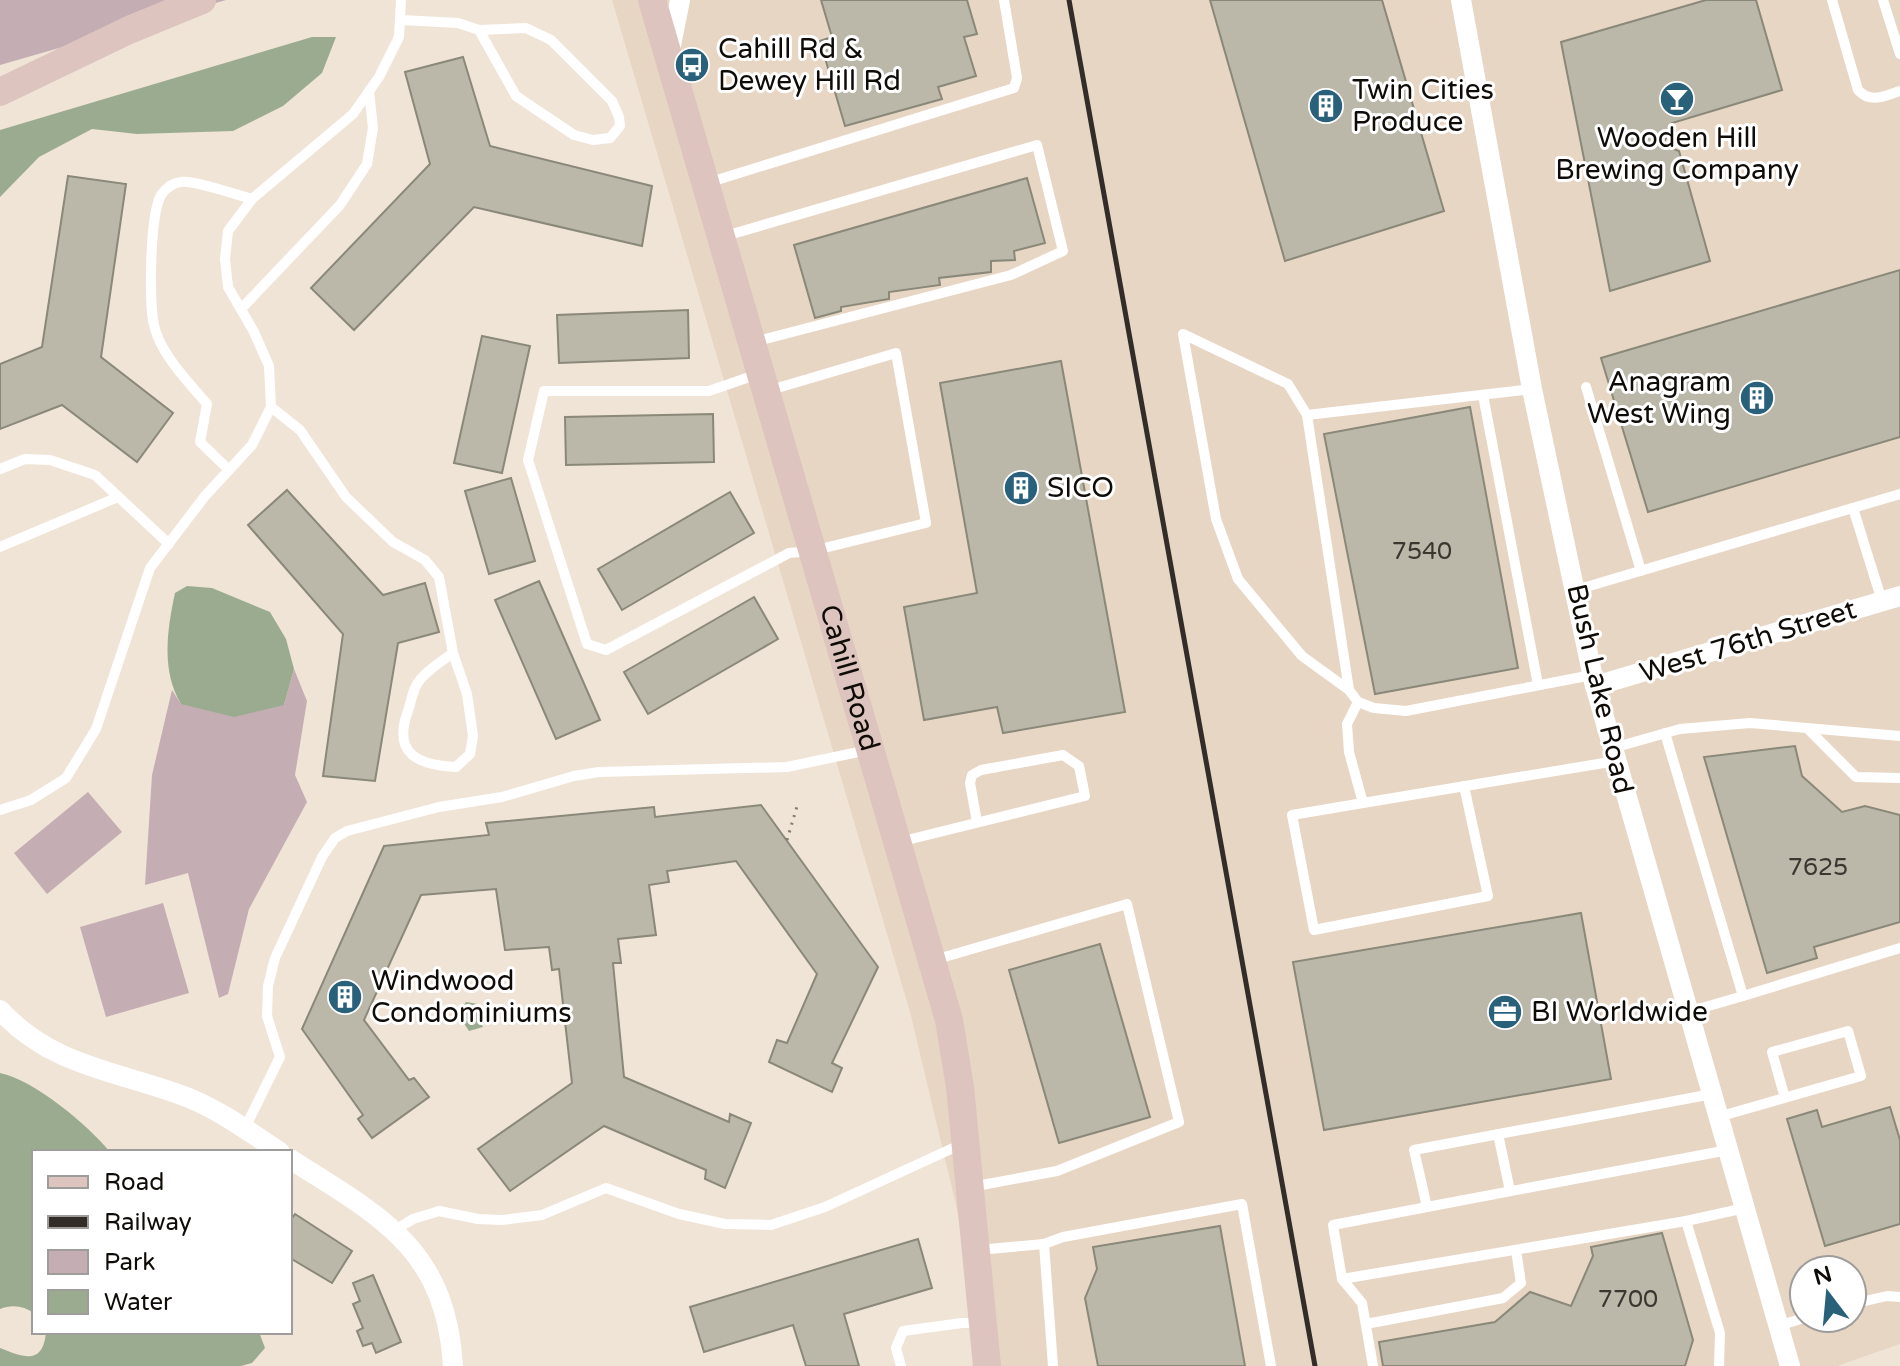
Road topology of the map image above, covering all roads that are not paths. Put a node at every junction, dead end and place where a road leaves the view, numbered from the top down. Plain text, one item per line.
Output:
1 (202, 0) edge
2 (401, 0) edge
3 (652, 0) edge
4 (680, 0) edge
5 (1004, 0) edge
6 (1461, 0) edge
7 (1832, 0) edge
8 (1883, 0) edge
9 (401, 20) junction
10 (479, 30) junction
11 (1900, 54) edge
12 (669, 62) junction
13 (369, 91) junction
14 (1900, 91) edge
15 (0, 92) edge
16 (705, 184) junction
17 (252, 199) junction
18 (721, 238) junction
19 (241, 309) junction
20 (751, 343) junction
21 (763, 383) junction
22 (1586, 387) dead end
23 (1532, 389) junction
24 (1483, 395) junction
25 (271, 407) junction
26 (1307, 415) junction
27 (0, 469) edge
28 (229, 470) junction
29 (1900, 494) edge
30 (118, 497) junction
31 (1853, 508) junction
32 (169, 544) junction
33 (0, 547) edge
34 (812, 551) junction
35 (1641, 571) junction
36 (1576, 590) junction
37 (1891, 598) edge
38 (453, 653) junction
39 (1594, 680) junction
40 (1538, 685) junction
41 (1349, 690) junction
42 (1358, 702) junction
43 (1808, 729) junction
44 (1665, 733) junction
45 (1900, 736) edge
46 (870, 749) junction
47 (1614, 754) junction
48 (1900, 778) edge
49 (1464, 786) junction
50 (1363, 803) junction
51 (0, 810) edge
52 (977, 822) junction
53 (897, 842) junction
54 (1900, 948) edge
55 (932, 961) junction
56 (1743, 996) junction
57 (0, 1010) edge
58 (1688, 1012) junction
59 (1712, 1094) junction
60 (1785, 1098) junction
61 (1718, 1117) junction
62 (244, 1129) junction
63 (1498, 1134) junction
64 (965, 1142) junction
65 (277, 1150) edge
66 (1728, 1150) junction
67 (292, 1160) edge
68 (970, 1187) junction
69 (1510, 1191) junction
70 (1427, 1207) junction
71 (1745, 1208) junction
72 (1686, 1221) junction
73 (395, 1230) junction
74 (1044, 1244) junction
75 (976, 1250) junction
76 (1516, 1250) junction
77 (1342, 1279) junction
78 (1900, 1297) edge
79 (1868, 1300) edge
80 (1788, 1323) edge
81 (983, 1324) junction
82 (1366, 1324) junction
83 (1778, 1326) junction
84 (453, 1366) edge
85 (901, 1366) edge
86 (987, 1366) edge
87 (1053, 1366) edge
88 (1271, 1366) edge
89 (1373, 1366) edge
90 (1719, 1366) edge
91 (1790, 1366) edge

1 - 15 street
2 - 9 lane
3 - 12 street, Cahill Road
4 - 12 street
5 - 16 lane
6 - 23 street, Bush Lake Road
7 - 14 lane
8 - 11 lane
9 - 10 lane
9 - 13 lane
10 - 10 lane
12 - 16 street, Cahill Road
13 - 17 lane
13 - 19 lane
16 - 18 street, Cahill Road
17 - 19 lane
17 - 28 lane
18 - 20 street, Cahill Road
18 - 20 lane
19 - 25 lane
20 - 21 street, Cahill Road
21 - 34 street, Cahill Road
21 - 34 lane
21 - 34 lane
22 - 35 lane
23 - 24 lane
23 - 36 street, Bush Lake Road
24 - 26 lane
24 - 40 lane
25 - 28 lane
25 - 38 lane
26 - 41 lane
26 - 41 lane
27 - 30 lane
28 - 32 lane
29 - 31 lane
30 - 32 lane
30 - 33 lane
31 - 35 lane
31 - 37 lane
32 - 51 lane
34 - 46 street, Cahill Road
35 - 36 lane
36 - 39 street, Bush Lake Road
37 - 39 street, West 76th Street
38 - 38 lane
39 - 40 lane
39 - 47 street, Bush Lake Road
40 - 42 lane
41 - 42 lane
42 - 50 lane
43 - 44 lane
43 - 45 lane
43 - 48 lane
44 - 47 lane
44 - 56 lane
46 - 53 street, Cahill Road
46 - 62 lane
47 - 49 lane
47 - 58 street, Bush Lake Road
49 - 50 lane
49 - 50 lane
52 - 52 lane
52 - 53 lane
53 - 55 street, Cahill Road
54 - 56 lane
55 - 64 street, Cahill Road
55 - 68 lane
56 - 58 lane
57 - 62 street
58 - 59 street, Bush Lake Road
59 - 61 street, Bush Lake Road
59 - 63 lane
60 - 60 lane
60 - 61 lane
61 - 66 street, Bush Lake Road
62 - 65 street
63 - 69 lane
63 - 70 lane
64 - 68 street, Cahill Road
64 - 73 lane
66 - 69 lane
66 - 71 street, Bush Lake Road
67 - 73 street
68 - 75 street, Cahill Road
69 - 70 lane
70 - 77 lane
71 - 72 lane
71 - 83 street, Bush Lake Road
72 - 76 lane
72 - 90 lane
73 - 84 street
74 - 75 lane
74 - 87 lane
74 - 88 lane
75 - 81 street, Cahill Road
76 - 77 lane
76 - 82 lane
77 - 82 lane
78 - 79 lane
80 - 83 lane
81 - 85 lane
81 - 86 street, Cahill Road
82 - 89 lane
83 - 91 street, Bush Lake Road

